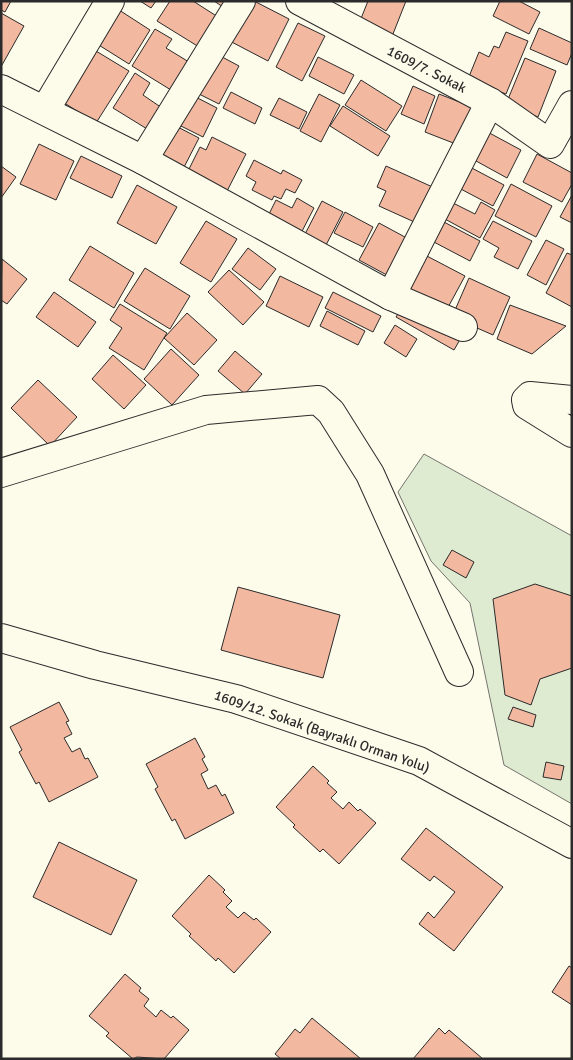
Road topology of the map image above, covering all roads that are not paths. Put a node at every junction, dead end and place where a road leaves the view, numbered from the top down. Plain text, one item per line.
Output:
1 (110, 1) edge
2 (241, 1) edge
3 (300, 1) edge
4 (1, 89) edge
5 (490, 102) junction
6 (572, 105) edge
7 (45, 110) junction
8 (143, 160) junction
9 (391, 296) junction
10 (463, 327) dead end
11 (572, 400) edge
12 (572, 434) edge
13 (1, 473) edge
14 (1, 638) edge
15 (459, 672) dead end
16 (572, 844) edge

1 - 7 street
2 - 8 street
3 - 5 street, 1609/7. Sokak
4 - 7 street
5 - 6 street, 1609/7. Sokak
5 - 9 street
7 - 8 street
8 - 9 street
9 - 10 street
11 - 12 street
13 - 15 street
14 - 16 street, 1609/12. Sokak (Bayraklı Orman Yolu)

